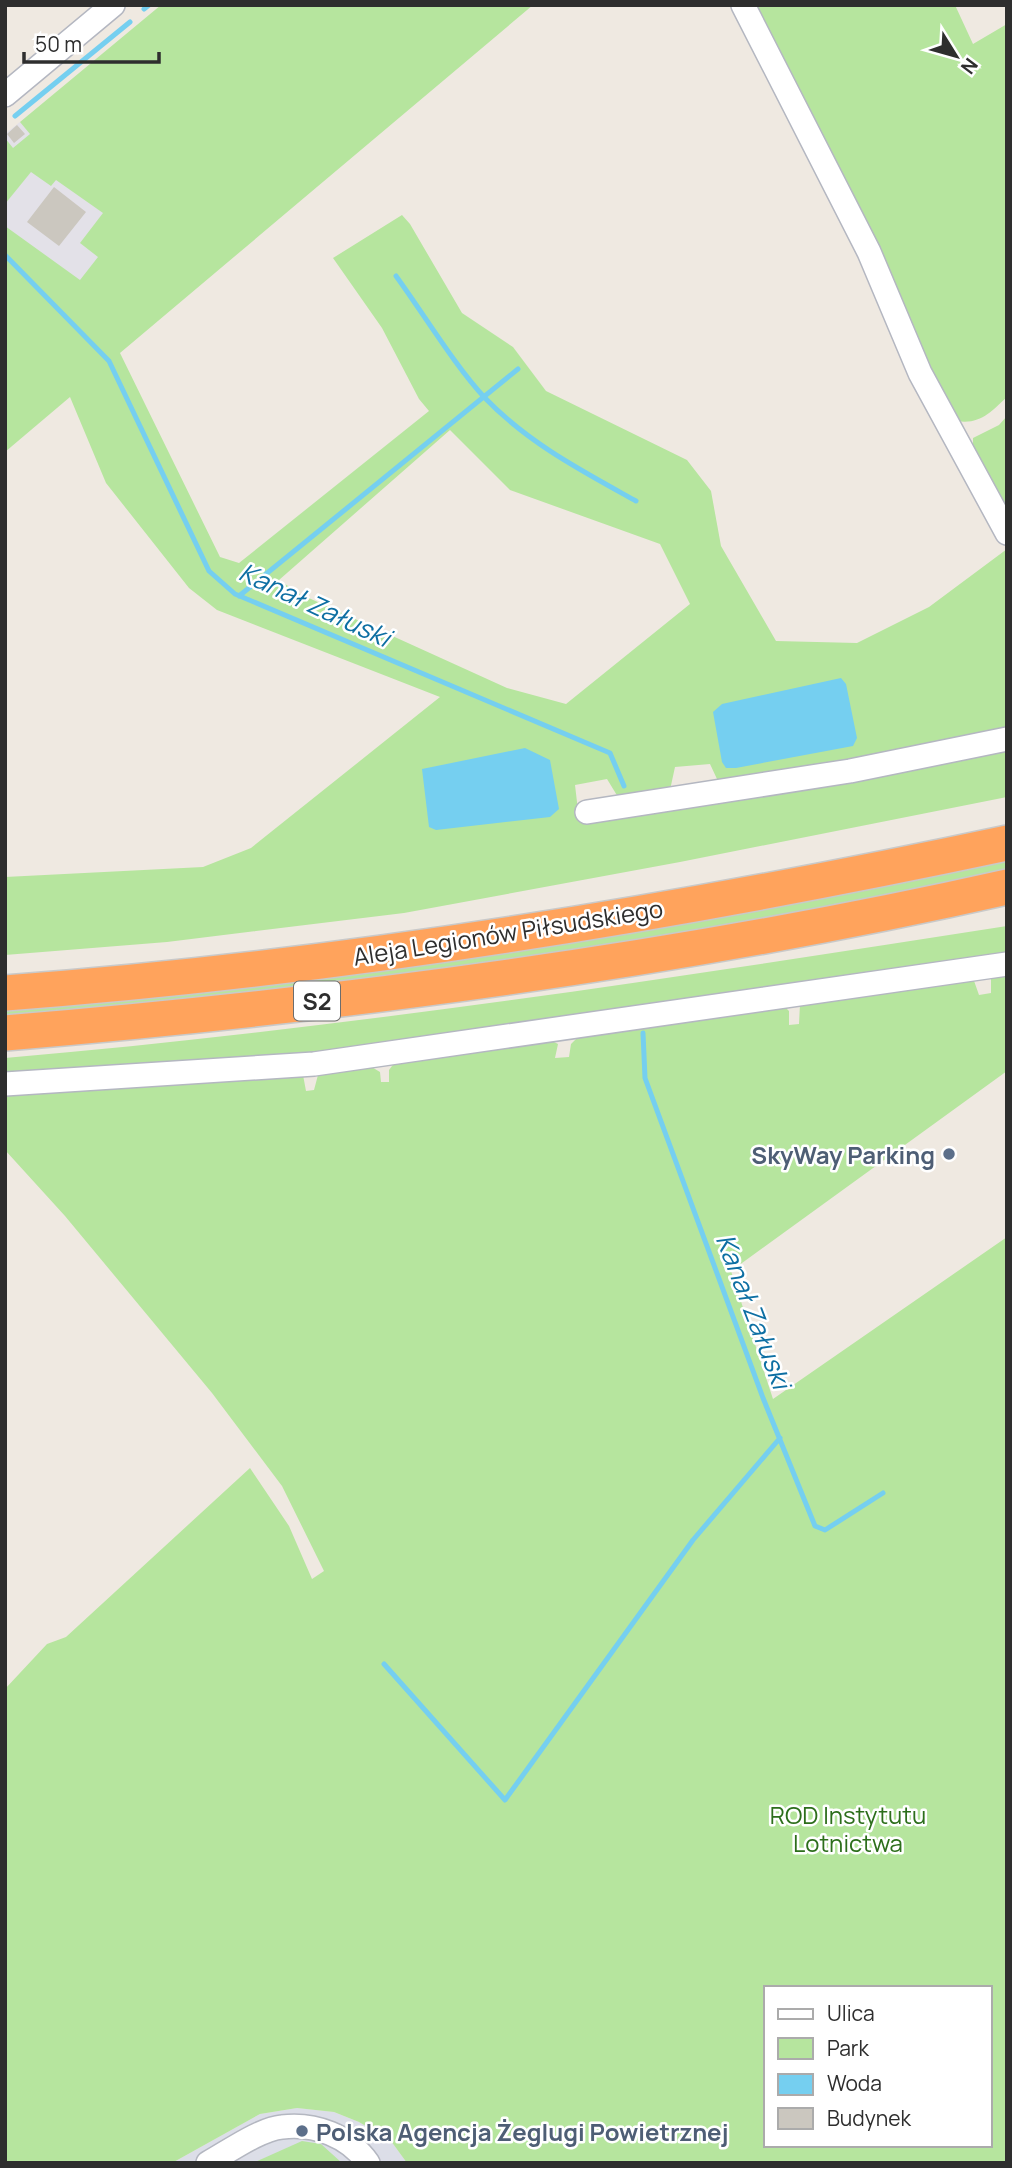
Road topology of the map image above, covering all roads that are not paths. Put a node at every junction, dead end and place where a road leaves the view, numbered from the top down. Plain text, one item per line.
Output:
1 (113, 5) edge
2 (743, 5) edge
3 (5, 96) edge
4 (1007, 533) edge
5 (1007, 739) edge
6 (587, 812) dead end
7 (1007, 843) edge
8 (1007, 887) edge
9 (1007, 964) edge
10 (5, 993) edge
11 (5, 1033) edge
12 (5, 1084) edge
13 (208, 2163) edge
14 (368, 2163) edge

1 - 3 street
2 - 4 street
5 - 6 street
7 - 10 highway, Aleja Legionów Piłsudskiego / S2
8 - 11 highway, Aleja Legionów Piłsudskiego / S2
9 - 12 street
13 - 14 street

